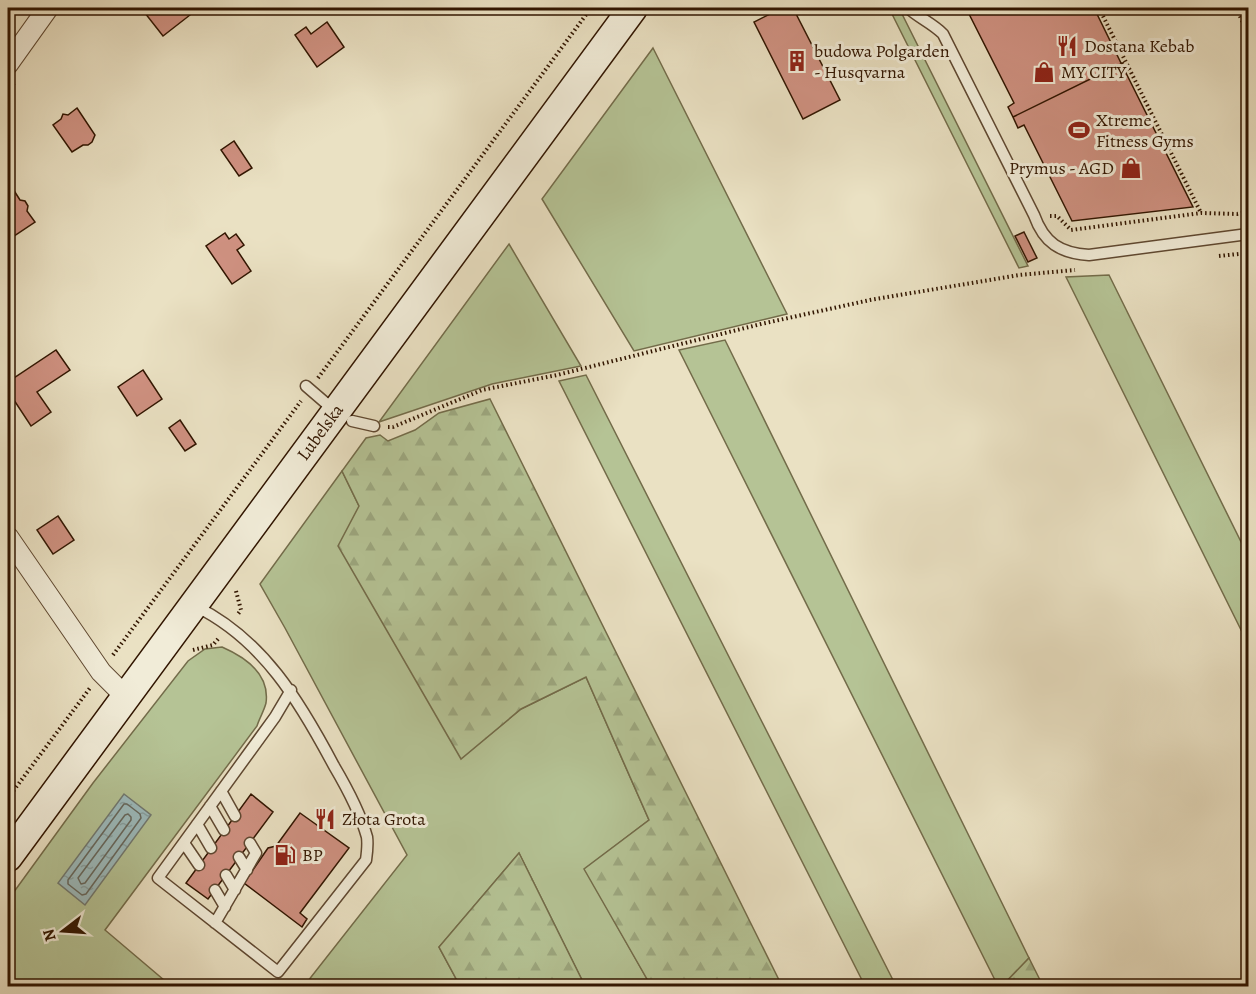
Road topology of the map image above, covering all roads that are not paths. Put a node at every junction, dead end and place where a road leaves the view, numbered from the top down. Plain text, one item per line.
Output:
1 (48, 8) edge
2 (633, 8) edge
3 (908, 8) edge
4 (8, 63) edge
5 (1248, 234) edge
6 (306, 386) dead end
7 (344, 416) junction
8 (374, 426) road end
9 (8, 537) edge
10 (193, 604) junction
11 (291, 690) junction
12 (126, 697) junction
13 (221, 791) junction
14 (210, 806) junction
15 (235, 816) dead end
16 (197, 824) junction
17 (224, 830) dead end
18 (184, 843) junction
19 (250, 843) dead end
20 (211, 848) dead end
21 (8, 857) edge
22 (239, 857) dead end
23 (199, 865) dead end
24 (247, 870) junction
25 (226, 874) dead end
26 (215, 890) dead end
27 (235, 890) junction
28 (225, 907) junction
29 (216, 923) junction

1 - 4 street
2 - 7 main road, Lubelska
3 - 5 lane
6 - 7 lane
7 - 8 lane
7 - 10 main road, Lubelska
9 - 12 street
10 - 11 lane
10 - 12 main road, Lubelska
11 - 13 lane
11 - 29 lane
12 - 21 main road, Lubelska
13 - 14 lane
13 - 15 lane
14 - 16 lane
14 - 17 lane
16 - 18 lane
16 - 20 lane
18 - 23 lane
18 - 29 lane
19 - 24 lane
22 - 24 lane
24 - 27 lane
25 - 27 lane
26 - 28 lane
27 - 28 lane
28 - 29 lane

